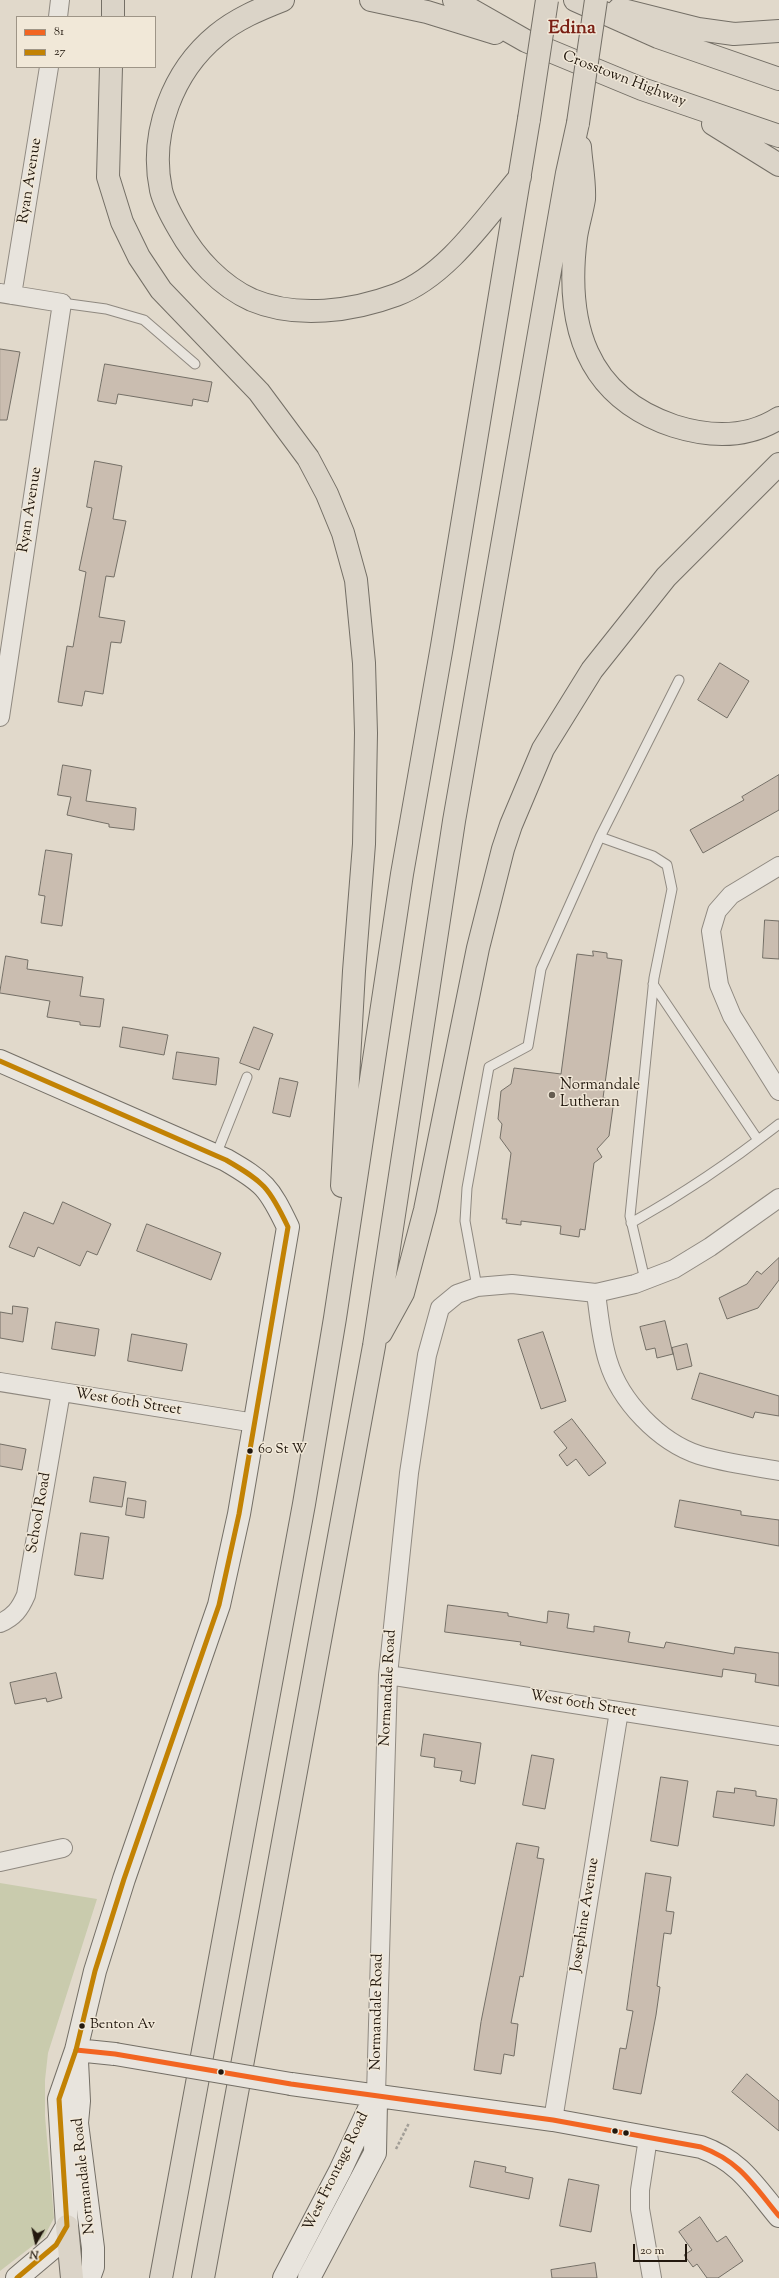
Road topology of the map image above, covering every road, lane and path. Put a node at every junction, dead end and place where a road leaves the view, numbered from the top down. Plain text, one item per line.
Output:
1 (60, 0) edge
2 (113, 0) edge
3 (283, 0) edge
4 (371, 0) edge
5 (454, 0) edge
6 (548, 0) edge
7 (575, 0) edge
8 (581, 0) edge
9 (596, 0) edge
10 (58, 16) edge
11 (113, 16) edge
12 (779, 31) edge
13 (526, 41) junction
14 (50, 68) edge
15 (111, 68) edge
16 (779, 80) edge
17 (642, 88) junction
18 (578, 124) junction
19 (779, 136) edge
20 (779, 165) edge
21 (520, 177) junction
22 (6, 294) edge
23 (62, 303) junction
24 (194, 364) dead end
25 (779, 418) edge
26 (779, 464) edge
27 (679, 680) dead end
28 (0, 717) edge
29 (600, 837) junction
30 (779, 866) edge
31 (653, 984) junction
32 (0, 1061) edge
33 (247, 1077) dead end
34 (779, 1091) edge
35 (779, 1124) edge
36 (758, 1140) junction
37 (216, 1155) junction
38 (779, 1198) edge
39 (631, 1223) junction
40 (645, 1280) junction
41 (477, 1287) junction
42 (596, 1293) junction
43 (335, 1318) junction
44 (374, 1346) junction
45 (0, 1382) edge
46 (61, 1392) junction
47 (255, 1423) junction
48 (779, 1471) edge
49 (0, 1622) edge
50 (388, 1675) junction
51 (618, 1711) junction
52 (779, 1736) edge
53 (63, 1848) dead end
54 (0, 1862) edge
55 (76, 2050) junction
56 (376, 2094) junction
57 (553, 2120) junction
58 (648, 2138) junction
59 (779, 2216) edge
60 (67, 2226) junction
61 (16, 2278) edge
62 (72, 2278) edge
63 (88, 2278) edge
64 (161, 2278) edge
65 (203, 2278) edge
66 (284, 2278) edge
67 (309, 2278) edge
68 (652, 2278) edge

1 - 10 street
2 - 11 highway
3 - 21 highway
4 - 13 highway
5 - 13 highway, Crosstown Highway
6 - 21 highway, bridge
7 - 16 highway
8 - 12 highway
9 - 18 highway, bridge
13 - 17 highway, Crosstown Highway
14 - 22 street, Ryan Avenue
15 - 43 highway
17 - 19 highway, Crosstown Highway
17 - 20 highway
18 - 25 highway
18 - 44 highway
21 - 43 highway
22 - 23 street
23 - 24 lane
23 - 28 street, Ryan Avenue
26 - 44 highway
27 - 29 lane
29 - 31 lane
29 - 41 lane
30 - 34 street
31 - 36 lane
31 - 39 lane
32 - 37 street, Normandale Road
33 - 37 lane
35 - 36 lane
36 - 39 lane
37 - 47 street, Normandale Road
38 - 40 street
39 - 40 lane
40 - 42 street
41 - 42 street
41 - 50 street, Normandale Road
42 - 48 street
43 - 64 highway
44 - 65 highway
45 - 46 street, West 60th Street
46 - 47 street, West 60th Street
46 - 49 street, School Road
47 - 55 street, Normandale Road
50 - 51 street, West 60th Street
50 - 56 street, Normandale Road
51 - 52 street, West 60th Street
51 - 57 street, Josephine Avenue
53 - 54 street
55 - 56 street, bridge
55 - 60 street, Normandale Road
55 - 63 street, Normandale Road
56 - 57 street
56 - 66 street, West Frontage Road
56 - 67 street, West Frontage Road
57 - 58 street
58 - 59 street
58 - 68 street
60 - 61 street, Normandale Road
60 - 62 highway

